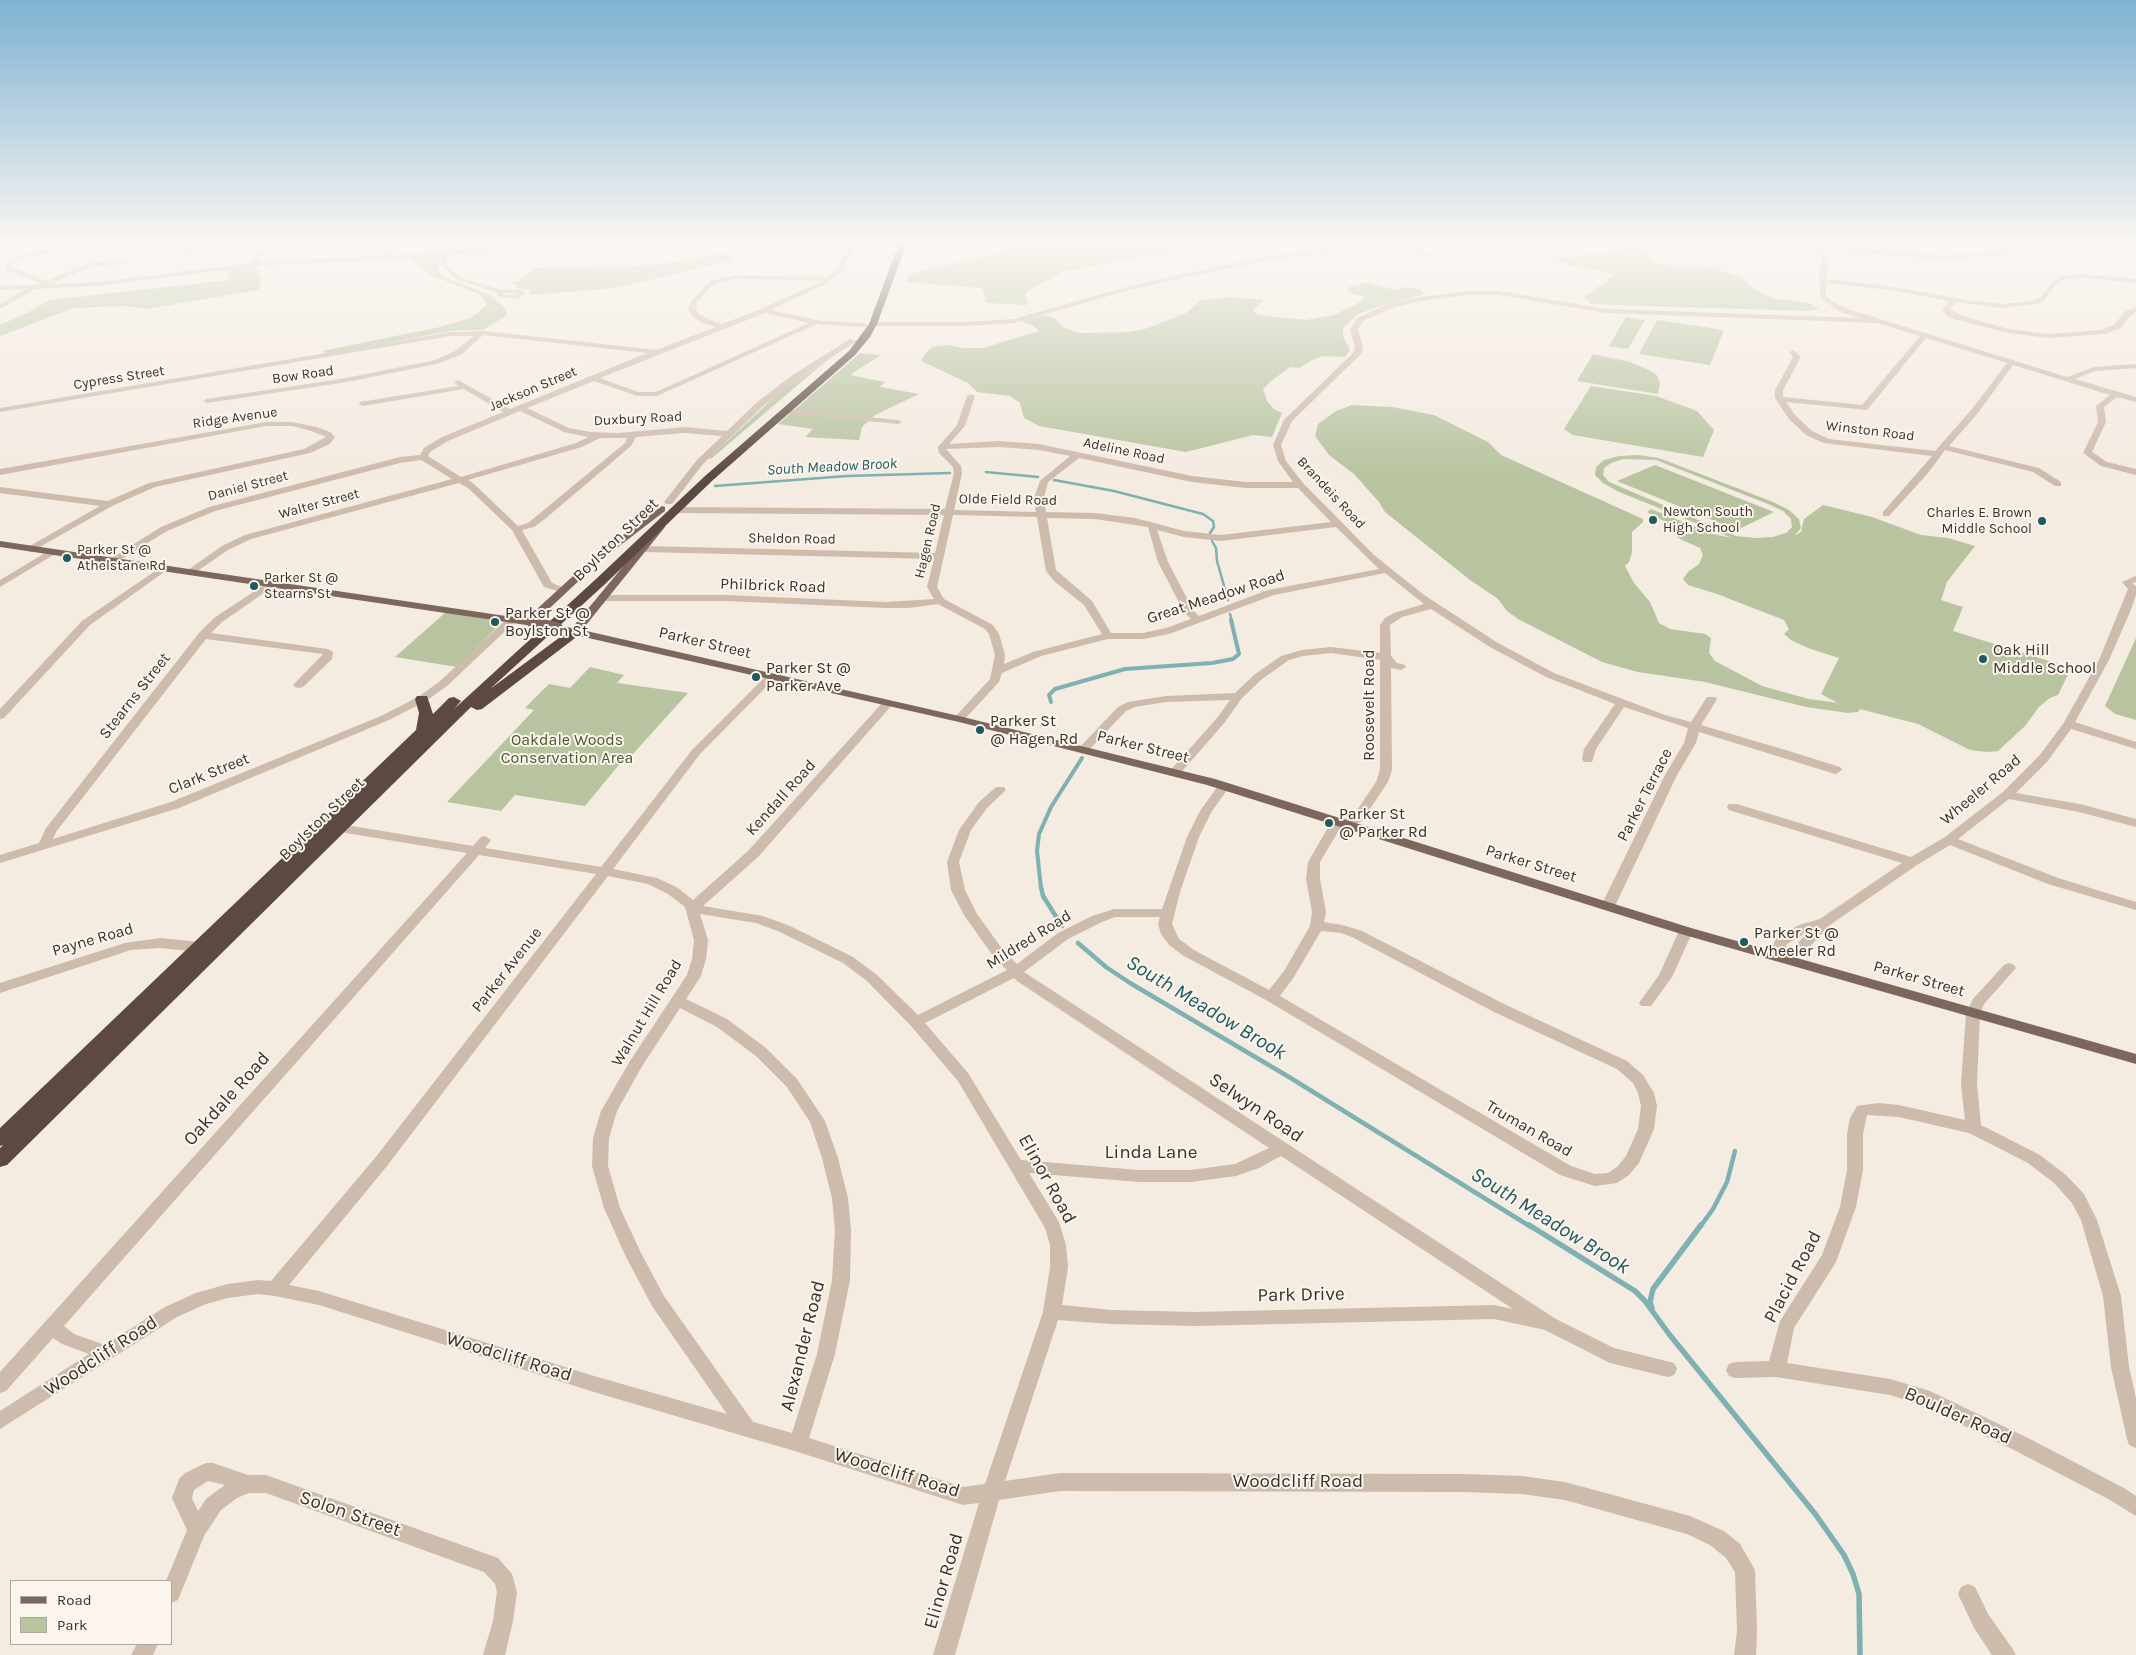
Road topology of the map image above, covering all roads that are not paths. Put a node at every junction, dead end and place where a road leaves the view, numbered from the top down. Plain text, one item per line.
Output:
1 (706, 320) edge
2 (741, 320) edge
3 (808, 320) edge
4 (869, 320) edge
5 (870, 320) edge
6 (1017, 320) edge
7 (1360, 320) edge
8 (1860, 320) edge
9 (1875, 320) edge
10 (1969, 320) edge
11 (2122, 320) edge
12 (1878, 321) junction
13 (816, 322) junction
14 (868, 324) junction
15 (723, 327) junction
16 (481, 333) junction
17 (1924, 336) junction
18 (853, 341) junction
19 (657, 352) junction
20 (1793, 352) dead end
21 (2011, 363) junction
22 (2136, 366) edge
23 (593, 378) junction
24 (455, 380) dead end
25 (2068, 380) junction
26 (465, 386) junction
27 (2116, 394) junction
28 (971, 396) dead end
29 (1780, 399) junction
30 (2136, 400) edge
31 (207, 401) dead end
32 (363, 404) dead end
33 (522, 409) junction
34 (0, 410) edge
35 (786, 411) junction
36 (512, 413) junction
37 (898, 422) dead end
38 (730, 434) junction
39 (633, 435) junction
40 (597, 436) junction
41 (942, 447) junction
42 (429, 448) junction
43 (1940, 450) junction
44 (1077, 455) junction
45 (423, 457) junction
46 (400, 460) junction
47 (0, 472) edge
48 (2136, 472) edge
49 (462, 480) junction
50 (1300, 484) junction
51 (2058, 484) dead end
52 (0, 490) edge
53 (109, 504) junction
54 (668, 507) junction
55 (950, 512) junction
56 (1041, 514) junction
57 (1886, 514) dead end
58 (1338, 524) junction
59 (1152, 525) junction
60 (516, 529) junction
61 (0, 544) edge
62 (644, 548) junction
63 (31, 549) junction
64 (52, 552) junction
65 (939, 556) junction
66 (112, 561) junction
67 (164, 568) junction
68 (1387, 570) junction
69 (190, 572) junction
70 (0, 584) edge
71 (270, 584) junction
72 (2135, 586) edge
73 (564, 590) junction
74 (604, 598) junction
75 (940, 601) junction
76 (2136, 604) edge
77 (1433, 605) junction
78 (2126, 612) junction
79 (513, 619) junction
80 (1198, 620) junction
81 (531, 622) junction
82 (575, 632) junction
83 (203, 635) junction
84 (1108, 636) junction
85 (1386, 658) junction
86 (1401, 667) dead end
87 (999, 670) junction
88 (772, 676) junction
89 (299, 685) dead end
90 (1238, 696) junction
91 (1711, 698) dead end
92 (422, 699) junction
93 (1622, 702) junction
94 (888, 703) junction
95 (0, 716) edge
96 (958, 719) junction
97 (2068, 724) junction
98 (1694, 727) junction
99 (423, 738) junction
100 (2136, 746) edge
101 (1083, 750) junction
102 (1588, 759) dead end
103 (1836, 770) dead end
104 (1174, 773) junction
105 (1224, 786) junction
106 (1000, 790) dead end
107 (2007, 795) junction
108 (1733, 807) dead end
109 (1346, 823) junction
110 (2136, 823) edge
111 (340, 828) junction
112 (1949, 840) junction
113 (44, 845) junction
114 (481, 845) junction
115 (0, 859) edge
116 (1912, 862) junction
117 (606, 871) junction
118 (1608, 906) junction
119 (2136, 906) edge
120 (692, 908) junction
121 (1167, 913) junction
122 (1317, 926) junction
123 (1686, 930) junction
124 (199, 947) junction
125 (1776, 956) junction
126 (2009, 968) dead end
127 (1015, 972) junction
128 (0, 988) edge
129 (1271, 998) junction
130 (677, 1000) junction
131 (1646, 1003) dead end
132 (1973, 1013) junction
133 (916, 1022) junction
134 (2136, 1059) edge
135 (1974, 1128) junction
136 (0, 1139) edge
137 (1280, 1148) junction
138 (0, 1160) edge
139 (1017, 1166) junction
140 (275, 1289) junction
141 (1052, 1312) junction
142 (1550, 1324) junction
143 (52, 1327) junction
144 (107, 1353) junction
145 (1668, 1369) dead end
146 (1776, 1369) junction
147 (1735, 1370) dead end
148 (0, 1385) edge
149 (0, 1421) edge
150 (747, 1428) junction
151 (2136, 1439) edge
152 (798, 1443) junction
153 (248, 1484) junction
154 (992, 1491) junction
155 (2136, 1507) edge
156 (197, 1530) junction
157 (172, 1591) edge
158 (1968, 1594) dead end
159 (494, 1655) edge
160 (944, 1655) edge
161 (1745, 1655) edge
162 (2005, 1655) edge

1 - 15 street
2 - 15 street, Jackson Street
3 - 13 street
4 - 14 highway, Boylston Street
5 - 14 highway, Boylston Street
6 - 14 street
7 - 50 street, Brandeis Road
8 - 12 street, Brandeis Road
9 - 12 street
10 - 11 street
12 - 17 street
13 - 14 street
13 - 23 street
14 - 18 highway, Boylston Street
14 - 35 highway, Boylston Street
15 - 19 street, Jackson Street
16 - 19 street, Cypress Street
16 - 31 street, Bow Road
16 - 34 street, Cypress Street
17 - 21 street
17 - 29 street
18 - 38 street
18 - 54 highway, Boylston Street
19 - 23 street, Jackson Street
20 - 29 street
21 - 25 street
21 - 43 street
22 - 25 street
23 - 33 street, Jackson Street
24 - 26 street
25 - 27 street
26 - 32 street
26 - 36 street
27 - 30 street
27 - 48 street
28 - 41 street
29 - 43 street, Winston Road
33 - 36 street, Jackson Street
33 - 40 street, Duxbury Road
35 - 37 street
35 - 54 highway, Boylston Street
36 - 42 street, Jackson Street
38 - 39 street, Duxbury Road
38 - 54 street
39 - 40 street, Duxbury Road
39 - 60 street
40 - 49 street, Walter Street
41 - 44 street, Adeline Road
41 - 55 street, Hagen Road
42 - 45 street, Jackson Street
42 - 46 street, Daniel Street
43 - 51 street, Winston Road
43 - 57 street
44 - 50 street, Adeline Road
44 - 56 street
45 - 46 street, Daniel Street
45 - 49 street
46 - 66 street, Daniel Street
47 - 53 street, Ridge Avenue
49 - 60 street
49 - 69 street, Walter Street
50 - 58 street, Brandeis Road
52 - 53 street
53 - 63 street
54 - 55 street, Olde Field Road
54 - 62 main road, Boylston Street
54 - 73 main road, Boylston Street
54 - 99 highway, Boylston Street
55 - 56 street, Olde Field Road
55 - 65 street, Hagen Road
56 - 59 street, Olde Field Road
56 - 84 street
58 - 59 street, Olde Field Road
58 - 68 street, Brandeis Road
59 - 80 street
60 - 73 street
61 - 63 main road, Parker Street
62 - 65 street, Sheldon Road
62 - 74 main road, Boylston Street
63 - 64 main road, Parker Street
64 - 66 main road, Parker Street
64 - 70 street
65 - 75 street, Hagen Road
66 - 67 main road, Parker Street
67 - 69 main road, Parker Street
67 - 95 street
68 - 77 street, Brandeis Road
68 - 80 street, Great Meadow Road
69 - 71 main road, Parker Street
71 - 79 main road, Parker Street
71 - 83 street, Stearns Street
72 - 78 street, Wheeler Road
73 - 81 main road, Boylston Street
74 - 75 street, Philbrick Road
74 - 82 main road, Boylston Street
75 - 87 street
76 - 78 street, Wheeler Road
77 - 85 street, Roosevelt Road
77 - 93 street, Brandeis Road
78 - 97 street, Wheeler Road
79 - 81 main road, Parker Street
79 - 92 street
80 - 84 street, Great Meadow Road
81 - 82 main road, Parker Street, bridge
82 - 88 main road, Parker Street
82 - 99 highway
83 - 89 street
83 - 113 street, Stearns Street
84 - 87 street, Great Meadow Road
85 - 86 street
85 - 90 street
85 - 109 street, Roosevelt Road
87 - 96 street
88 - 94 main road, Parker Street
88 - 117 street, Parker Avenue
90 - 101 street
90 - 104 street
91 - 98 street, Parker Terrace
92 - 99 highway
92 - 113 street, Clark Street
93 - 98 street, Brandeis Road
93 - 102 street
94 - 96 main road, Parker Street
94 - 120 street, Kendall Road
96 - 101 main road, Parker Street
97 - 100 street
97 - 107 street, Wheeler Road
98 - 103 street, Brandeis Road
98 - 118 street, Parker Terrace
99 - 111 highway, Boylston Street
99 - 124 highway, Boylston Street
101 - 104 main road, Parker Street
104 - 105 main road, Parker Street
105 - 109 main road, Parker Street
105 - 121 street, Truman Road
106 - 127 street, Selwyn Road
107 - 110 street
107 - 112 street, Wheeler Road
108 - 116 street
109 - 118 main road, Parker Street
109 - 122 street, Roosevelt Road
111 - 114 street
111 - 138 highway, Boylston Street
112 - 116 street, Wheeler Road
112 - 119 street
113 - 115 street, Clark Street
114 - 117 street
114 - 143 street, Oakdale Road
116 - 125 street, Wheeler Road
117 - 120 street
117 - 140 street, Parker Avenue
118 - 123 main road, Parker Street
120 - 130 street, Walnut Hill Road
120 - 133 street, Elinor Road
121 - 127 street, Mildred Road
121 - 129 street, Truman Road
122 - 129 street
122 - 129 street, Truman Road
123 - 125 main road, Parker Street
123 - 131 street
124 - 128 street, Payne Road
124 - 136 highway, Boylston Street
125 - 132 main road, Parker Street
126 - 132 street
127 - 133 street, Mildred Road
127 - 137 street, Selwyn Road
130 - 150 street, Walnut Hill Road
130 - 152 street, Alexander Road
132 - 134 main road, Parker Street
132 - 135 street
133 - 139 street, Elinor Road
135 - 146 street, Placid Road
135 - 151 street
137 - 139 street, Linda Lane
137 - 142 street, Selwyn Road
139 - 141 street, Elinor Road
140 - 144 street, Woodcliff Road
140 - 150 street, Woodcliff Road
141 - 142 street, Park Drive
141 - 154 street, Elinor Road
142 - 145 street, Selwyn Road
143 - 144 street
143 - 148 street, Oakdale Road
144 - 149 street, Woodcliff Road
146 - 147 street, Boulder Road
146 - 155 street, Boulder Road
150 - 152 street, Woodcliff Road
152 - 154 street, Woodcliff Road
153 - 156 street
153 - 156 street, Solon Street
153 - 159 street, Solon Street
154 - 160 street, Elinor Road
154 - 161 street, Woodcliff Road
156 - 157 street
158 - 162 street

